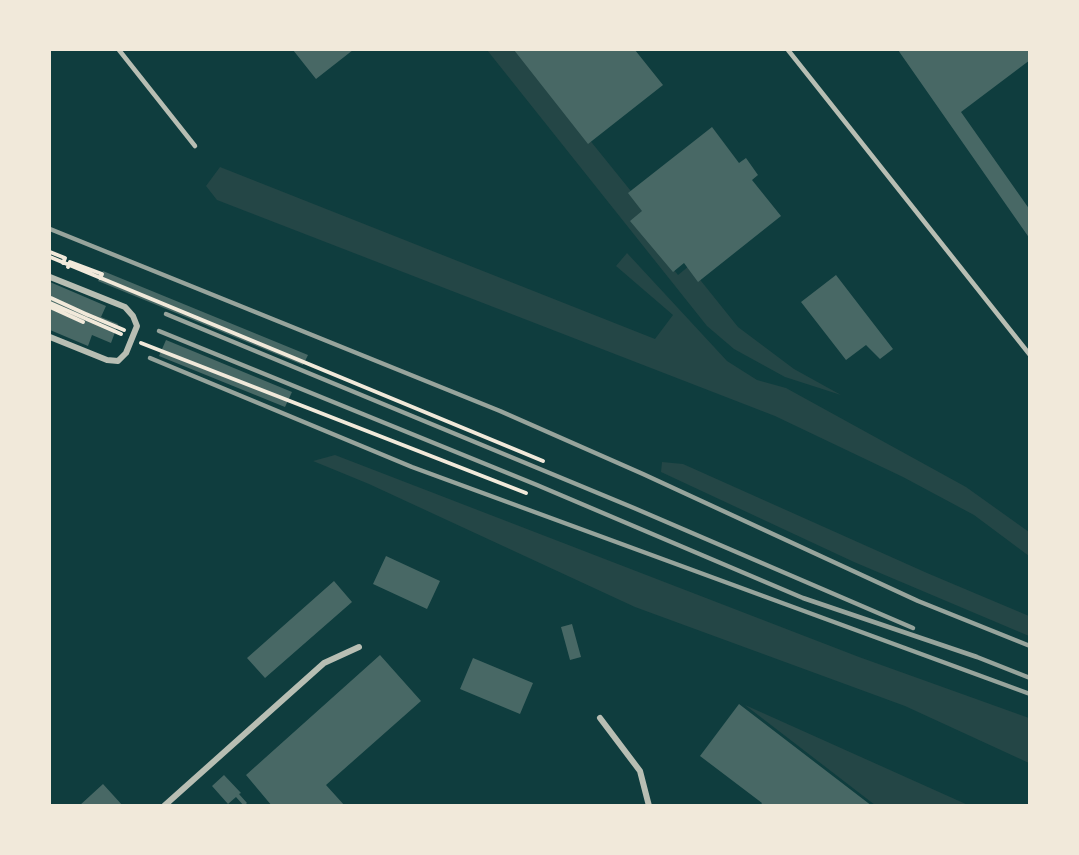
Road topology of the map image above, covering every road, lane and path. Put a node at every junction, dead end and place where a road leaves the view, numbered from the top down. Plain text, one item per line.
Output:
1 (119, 50) edge
2 (788, 50) edge
3 (195, 146) dead end
4 (50, 252) edge
5 (50, 257) edge
6 (63, 260) junction
7 (73, 263) dead end
8 (50, 277) edge
9 (100, 278) junction
10 (50, 303) edge
11 (86, 314) dead end
12 (97, 321) junction
13 (83, 322) dead end
14 (50, 336) edge
15 (126, 336) dead end
16 (136, 340) dead end
17 (1029, 355) edge
18 (543, 461) dead end
19 (526, 493) dead end
20 (359, 646) dead end
21 (600, 718) dead end
22 (164, 806) edge
23 (649, 806) edge

1 - 3 lane
2 - 17 lane
4 - 6 path
5 - 6 path
6 - 9 path
7 - 9 path
8 - 14 street
9 - 18 path
10 - 12 path
10 - 13 path
11 - 12 path
12 - 15 path
16 - 19 path
20 - 22 street
21 - 23 street

